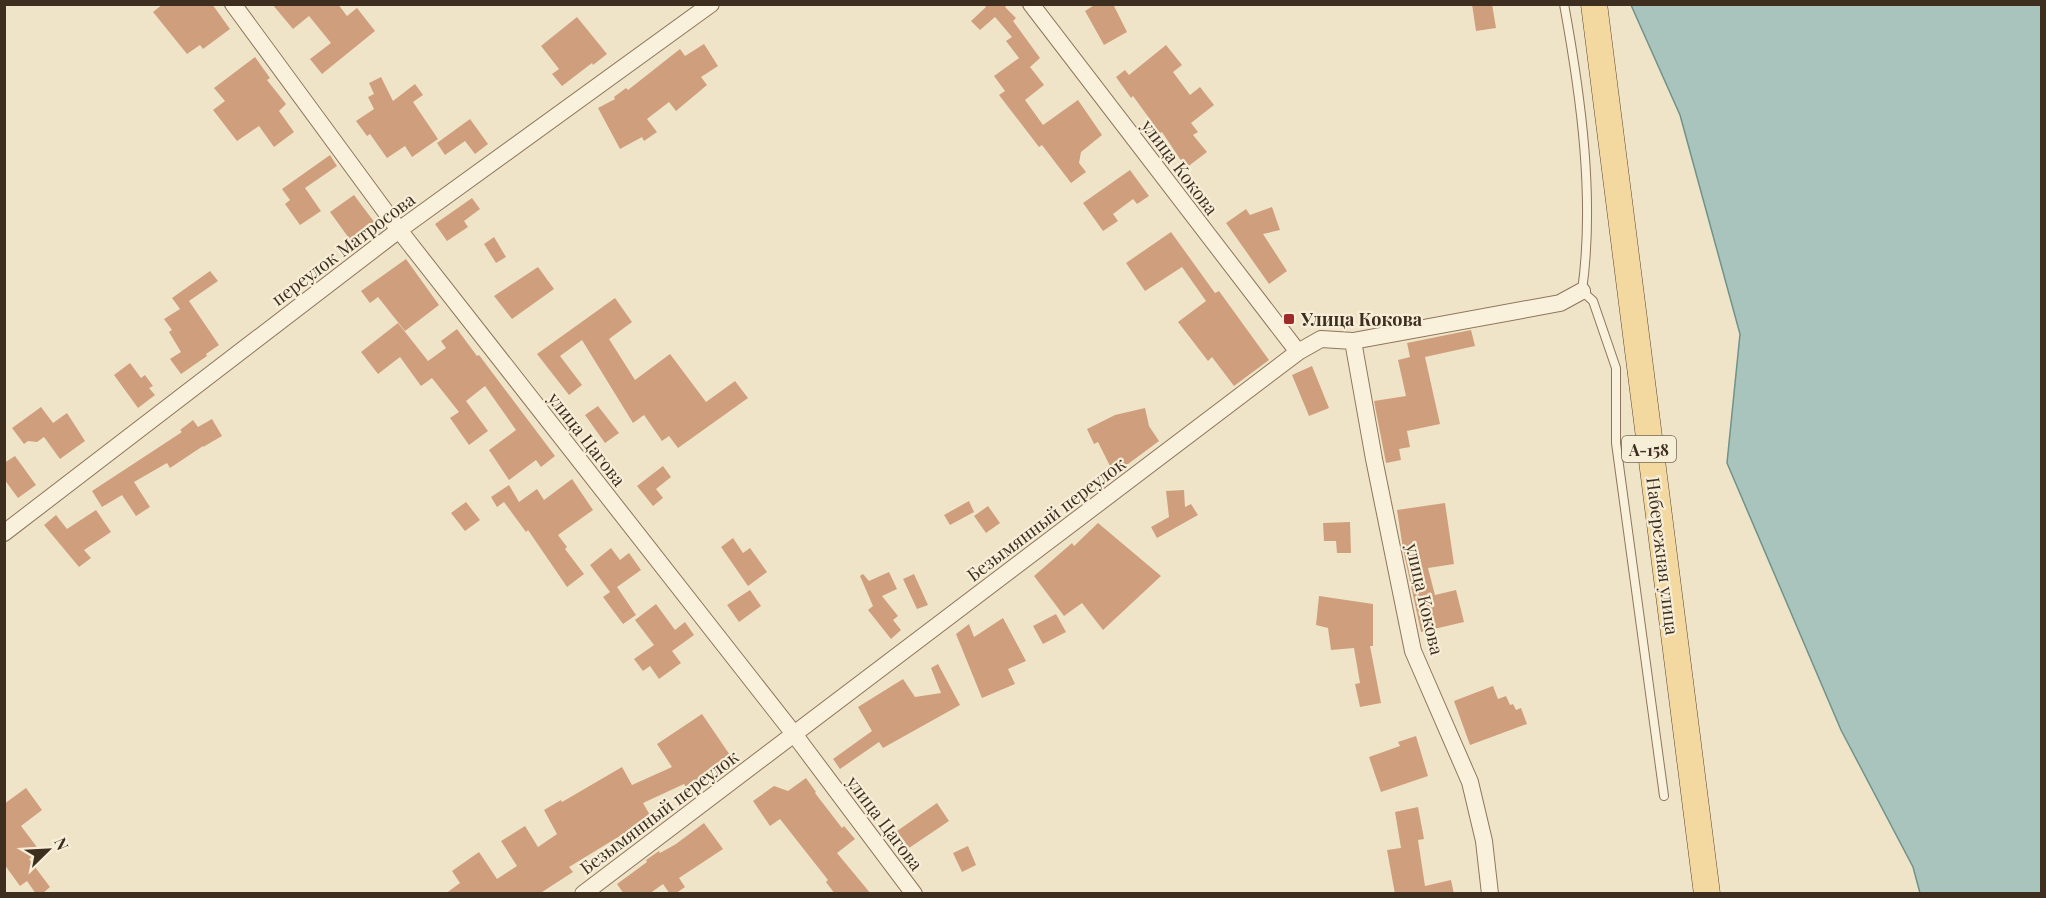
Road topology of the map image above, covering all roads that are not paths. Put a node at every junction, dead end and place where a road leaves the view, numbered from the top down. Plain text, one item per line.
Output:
1 (233, 4) edge
2 (711, 4) edge
3 (1031, 4) edge
4 (1564, 4) edge
5 (1594, 4) edge
6 (399, 230) junction
7 (1582, 291) junction
8 (1353, 341) junction
9 (1298, 352) junction
10 (4, 533) edge
11 (794, 734) junction
12 (1664, 796) dead end
13 (583, 894) edge
14 (914, 894) edge
15 (1490, 894) edge
16 (1707, 894) edge

1 - 6 street, улица Цагова
2 - 6 street, переулок Матросова
3 - 9 street, улица Кокова
4 - 7 lane
5 - 16 main road, Набережная улица / А-158
6 - 10 street, переулок Матросова
6 - 11 street, улица Цагова
7 - 8 street, Безымянный переулок
7 - 12 lane
8 - 9 street, Безымянный переулок
8 - 15 street, улица Кокова
9 - 11 street, Безымянный переулок
11 - 13 street, Безымянный переулок
11 - 14 street, улица Цагова

